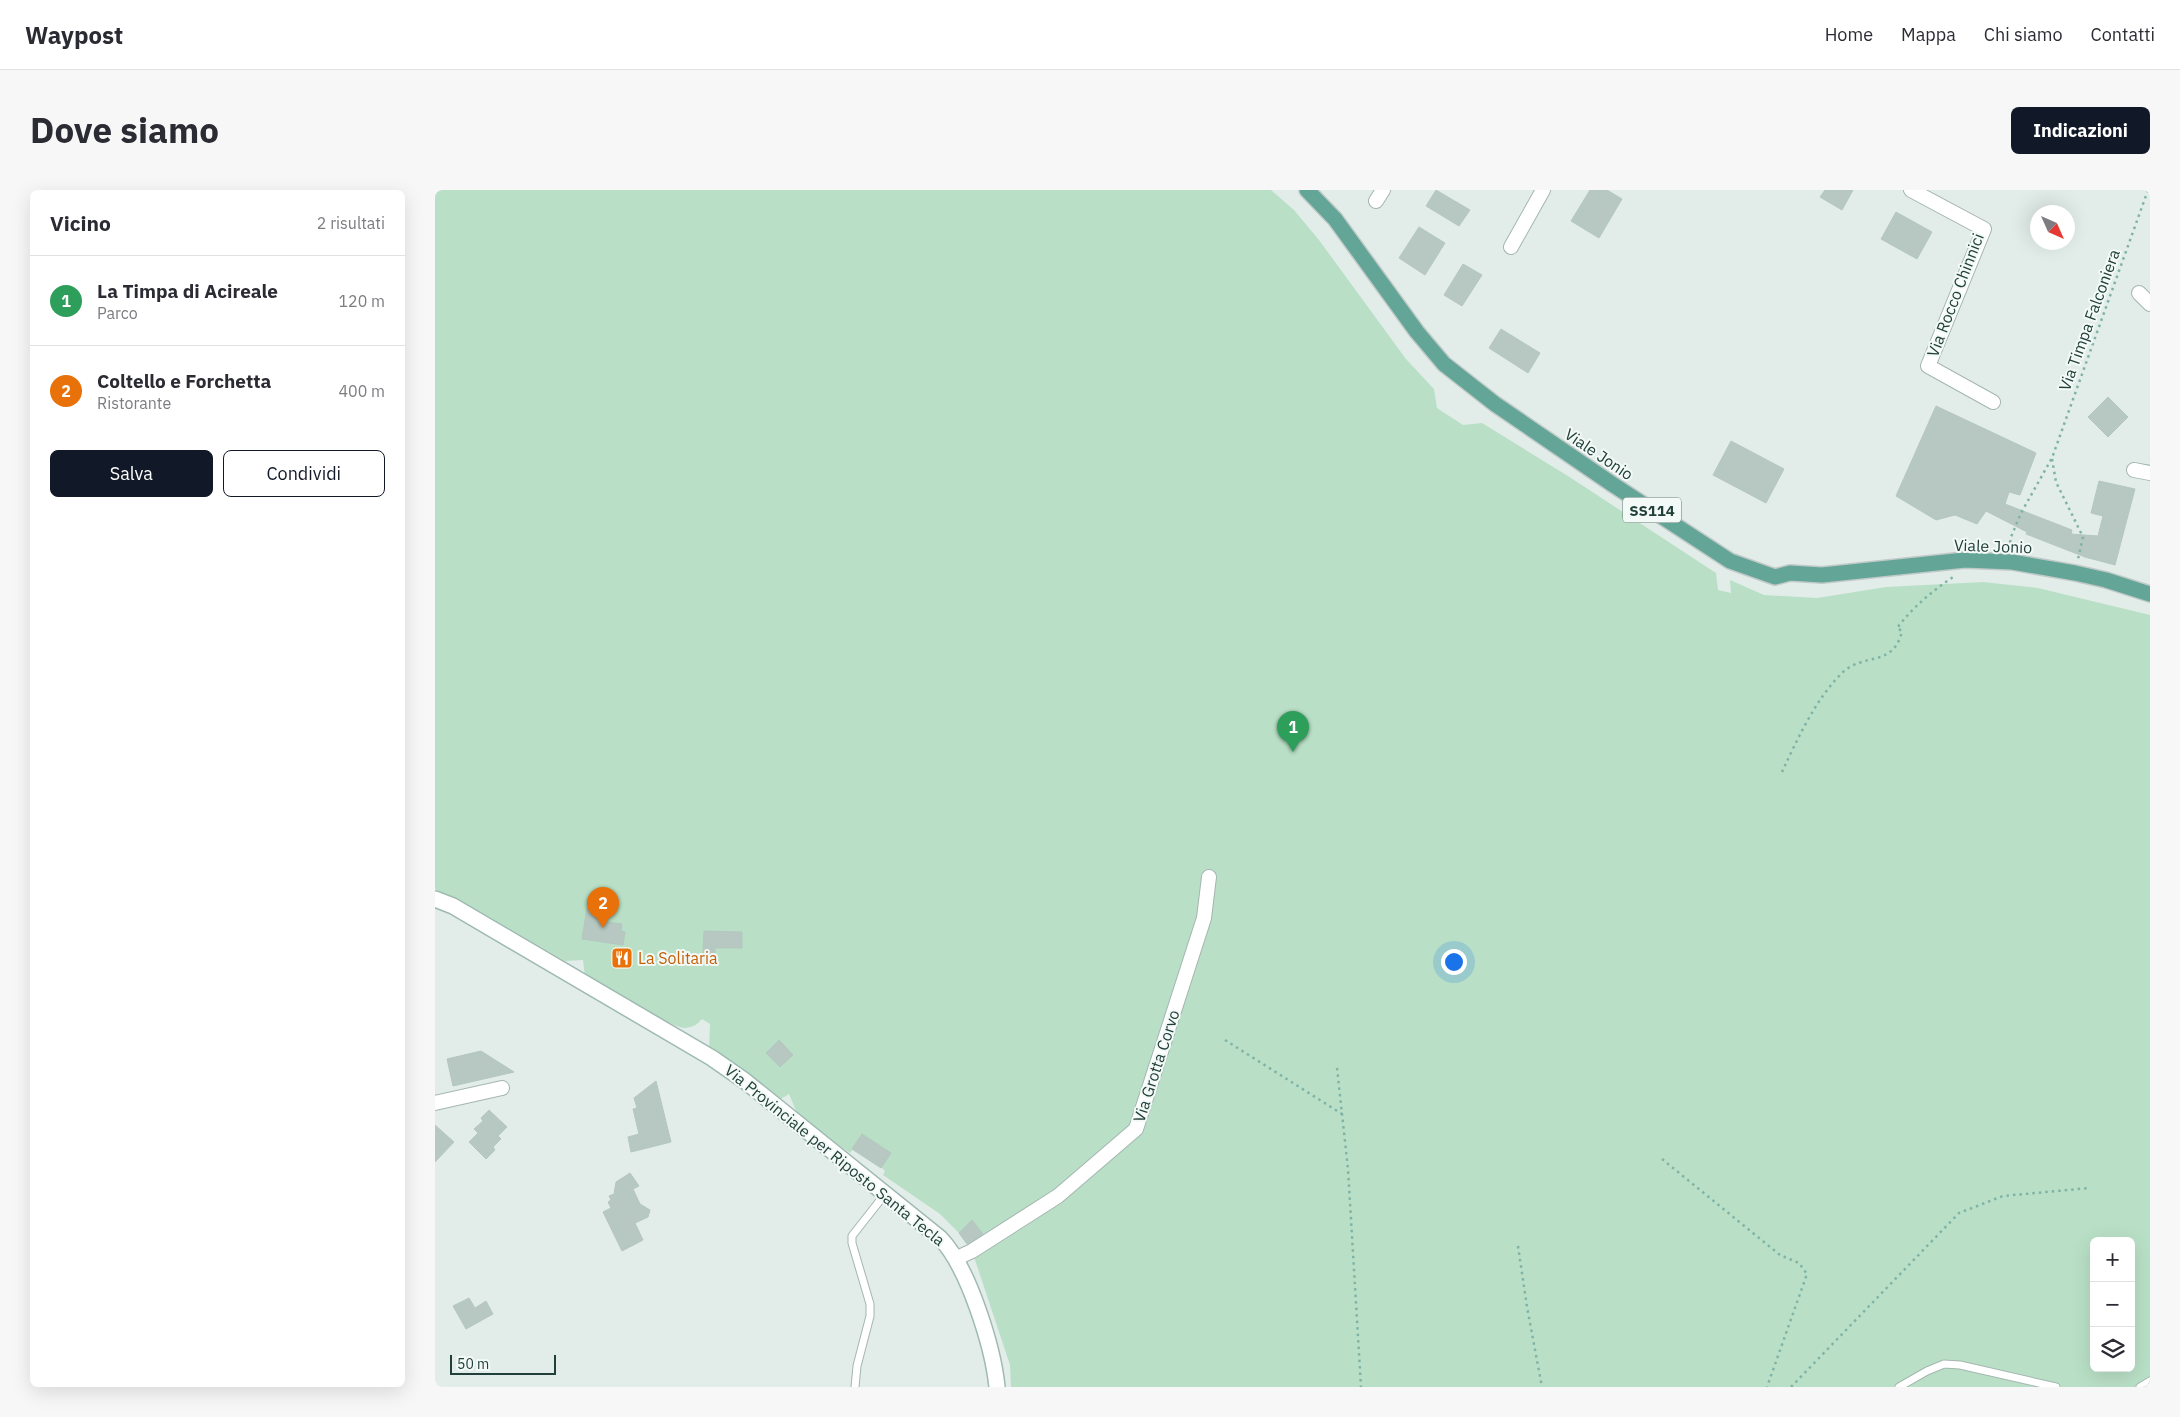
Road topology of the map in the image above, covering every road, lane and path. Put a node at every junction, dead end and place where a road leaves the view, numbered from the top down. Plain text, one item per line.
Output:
1 (1307, 190) edge
2 (1543, 190) edge
3 (1911, 190) edge
4 (2148, 190) edge
5 (1511, 247) dead end
6 (2139, 293) dead end
7 (2150, 304) edge
8 (1993, 402) dead end
9 (2052, 458) junction
10 (2135, 470) dead end
11 (2150, 473) edge
12 (2009, 549) dead end
13 (2077, 564) dead end
14 (1955, 576) dead end
15 (2106, 580) junction
16 (2150, 586) edge
17 (2150, 594) edge
18 (1782, 772) dead end
19 (1209, 877) dead end
20 (435, 899) edge
21 (1225, 1040) dead end
22 (1337, 1068) dead end
23 (502, 1088) dead end
24 (435, 1103) edge
25 (1343, 1114) junction
26 (1662, 1158) dead end
27 (2089, 1188) dead end
28 (885, 1194) junction
29 (1518, 1246) dead end
30 (957, 1258) junction
31 (2150, 1380) edge
32 (855, 1387) edge
33 (997, 1387) edge
34 (1361, 1387) edge
35 (1542, 1387) edge
36 (1767, 1387) edge
37 (1791, 1387) edge
38 (1899, 1387) edge
39 (2056, 1387) edge
40 (2140, 1387) edge

1 - 15 main road, Viale Jonio / SS114
2 - 5 street
3 - 8 street, Via Rocco Chinnici
4 - 9 path, Via Timpa Falconiera
6 - 7 street
9 - 12 path, Via Timpa Falconiera
9 - 13 path, Via Timpa Falconiera
10 - 11 street
14 - 18 path
15 - 16 main road, Viale Jonio / SS114
15 - 17 main road, Viale Jonio / SS114
19 - 30 street, Via Grotta Corvo
20 - 28 street, Via Provinciale per Riposto Santa Tecla
21 - 25 path
22 - 25 path
23 - 24 street
25 - 34 path
26 - 36 path
27 - 37 path
28 - 30 street, Via Provinciale per Riposto Santa Tecla
28 - 32 lane
29 - 35 path
30 - 33 street, Via Provinciale per Riposto Santa Tecla
31 - 40 lane
38 - 39 lane

